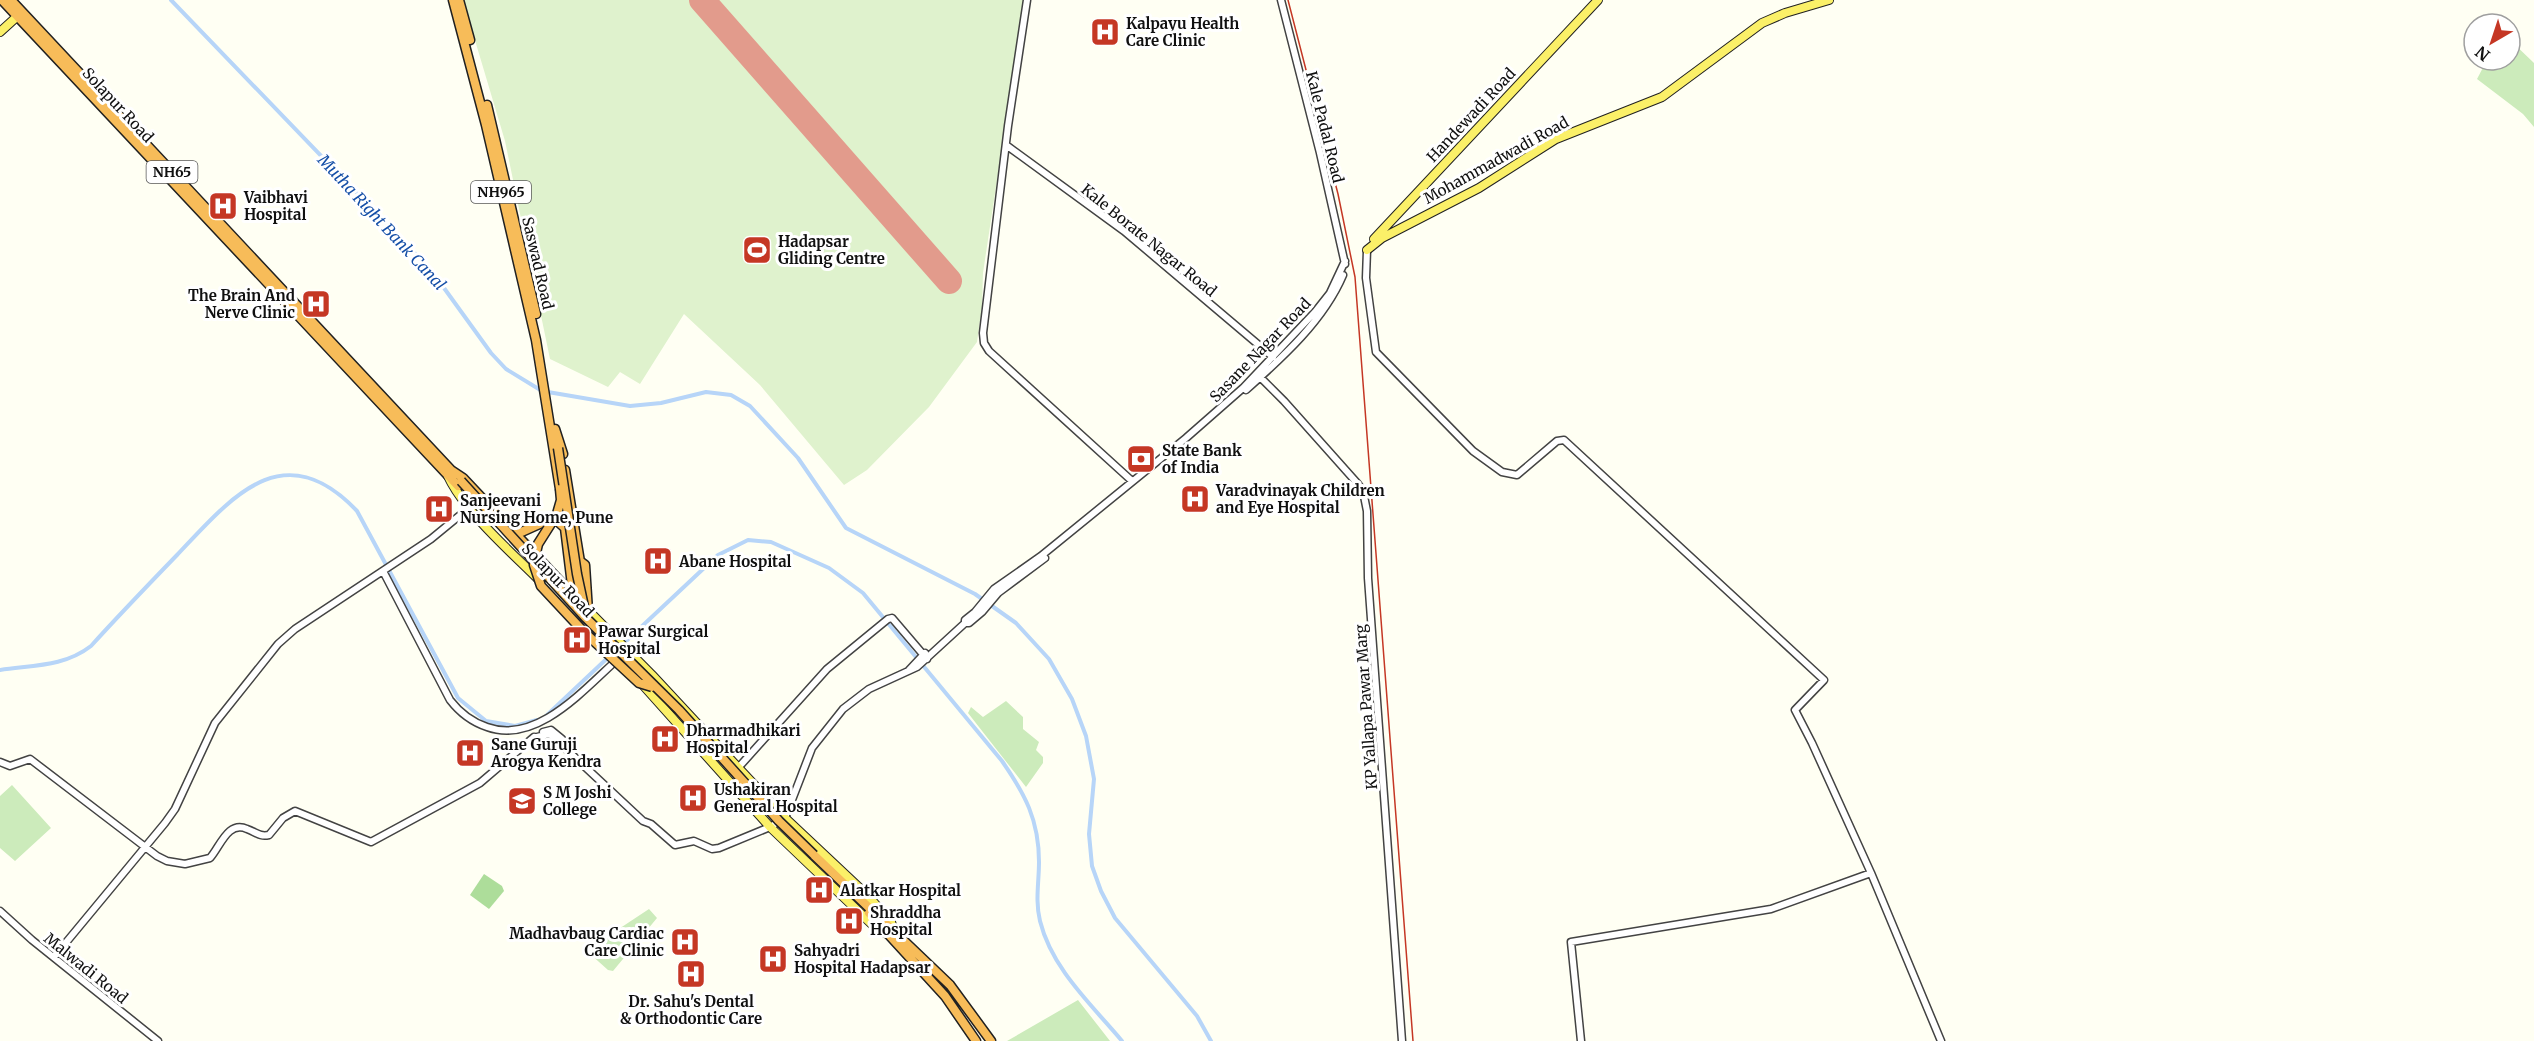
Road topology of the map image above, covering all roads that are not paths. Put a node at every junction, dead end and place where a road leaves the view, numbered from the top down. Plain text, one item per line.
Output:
1 (2, 0) edge
2 (11, 0) edge
3 (453, 0) edge
4 (459, 0) edge
5 (1027, 0) edge
6 (1281, 0) edge
7 (1598, 0) edge
8 (1829, 0) edge
9 (19, 14) junction
10 (0, 32) edge
11 (1006, 145) junction
12 (1367, 250) junction
13 (1345, 261) junction
14 (1274, 357) junction
15 (1260, 374) junction
16 (547, 386) junction
17 (547, 398) junction
18 (555, 429) junction
19 (448, 472) junction
20 (1132, 482) junction
21 (459, 484) junction
22 (470, 507) junction
23 (555, 519) junction
24 (517, 534) junction
25 (580, 562) junction
26 (384, 570) junction
27 (572, 584) junction
28 (574, 596) junction
29 (988, 599) junction
30 (563, 605) junction
31 (587, 614) junction
32 (624, 647) junction
33 (616, 658) junction
34 (923, 658) junction
35 (652, 687) junction
36 (528, 728) junction
37 (534, 738) junction
38 (0, 762) edge
39 (738, 768) junction
40 (785, 818) junction
41 (770, 827) junction
42 (145, 849) junction
43 (812, 857) junction
44 (1871, 873) junction
45 (0, 911) edge
46 (890, 931) junction
47 (54, 957) junction
48 (931, 968) junction
49 (981, 1040) edge
50 (158, 1041) edge
51 (991, 1041) edge
52 (1402, 1041) edge
53 (1581, 1041) edge
54 (1941, 1041) edge

1 - 9 highway, Solapur Road / NH65
2 - 9 highway, Solapur Road / NH65
3 - 16 highway, Saswad Road / NH965
4 - 16 highway, Saswad Road / NH965
5 - 11 street
6 - 13 street, Kale Padal Road
7 - 12 main road, Handewadi Road
8 - 12 main road, Mohammadwadi Road
9 - 10 main road
9 - 19 highway, Solapur Road / NH65
11 - 14 street, Kale Borate Nagar Road
11 - 20 street
12 - 44 street
13 - 14 street, Sasane Nagar Road
13 - 15 street, Sasane Nagar Road
14 - 15 street, Sasane Nagar Road
15 - 20 street, Sasane Nagar Road
15 - 29 street, Sasane Nagar Road
15 - 52 street, KP Yallapa Pawar Marg
16 - 17 highway, Saswad Road / NH965
17 - 18 highway, Saswad Road / NH965
17 - 23 highway, NH965
17 - 35 highway, NH965, bridge
18 - 25 highway, NH965
18 - 31 highway, NH965, bridge
19 - 21 highway, NH65
19 - 22 main road, Solapur Road
19 - 24 highway, Solapur Road
20 - 29 street, Sasane Nagar Road
21 - 31 highway, NH65, bridge
21 - 35 highway, NH65, bridge
22 - 26 street
22 - 30 main road, Solapur Road
23 - 24 highway
23 - 27 highway
24 - 28 highway, Solapur Road
25 - 27 highway, NH965
25 - 31 highway
26 - 36 street
26 - 42 street
27 - 28 highway
28 - 30 highway
28 - 31 main road, Solapur Road
29 - 34 street, Sasane Nagar Road
30 - 33 main road, Solapur Road, bridge
31 - 32 main road, Solapur Road
31 - 43 highway, NH65, bridge
32 - 33 street
32 - 39 main road, Solapur Road
33 - 36 street
33 - 41 main road, Solapur Road
34 - 39 street
34 - 40 street, Sasane Nagar Road
35 - 43 highway, NH65, bridge
36 - 37 street
37 - 41 street
37 - 42 street
38 - 42 street
39 - 40 main road, Solapur Road
40 - 41 street
40 - 46 main road, Solapur Road
41 - 46 main road, Solapur Road
42 - 47 street
43 - 46 highway, NH65
44 - 53 street
44 - 54 street
45 - 47 street, Malwadi Road
46 - 48 highway, Solapur Road / NH65
46 - 49 highway, Solapur Road / NH65
47 - 50 street, Malwadi Road
48 - 49 highway
48 - 51 highway, Solapur Road / NH65

